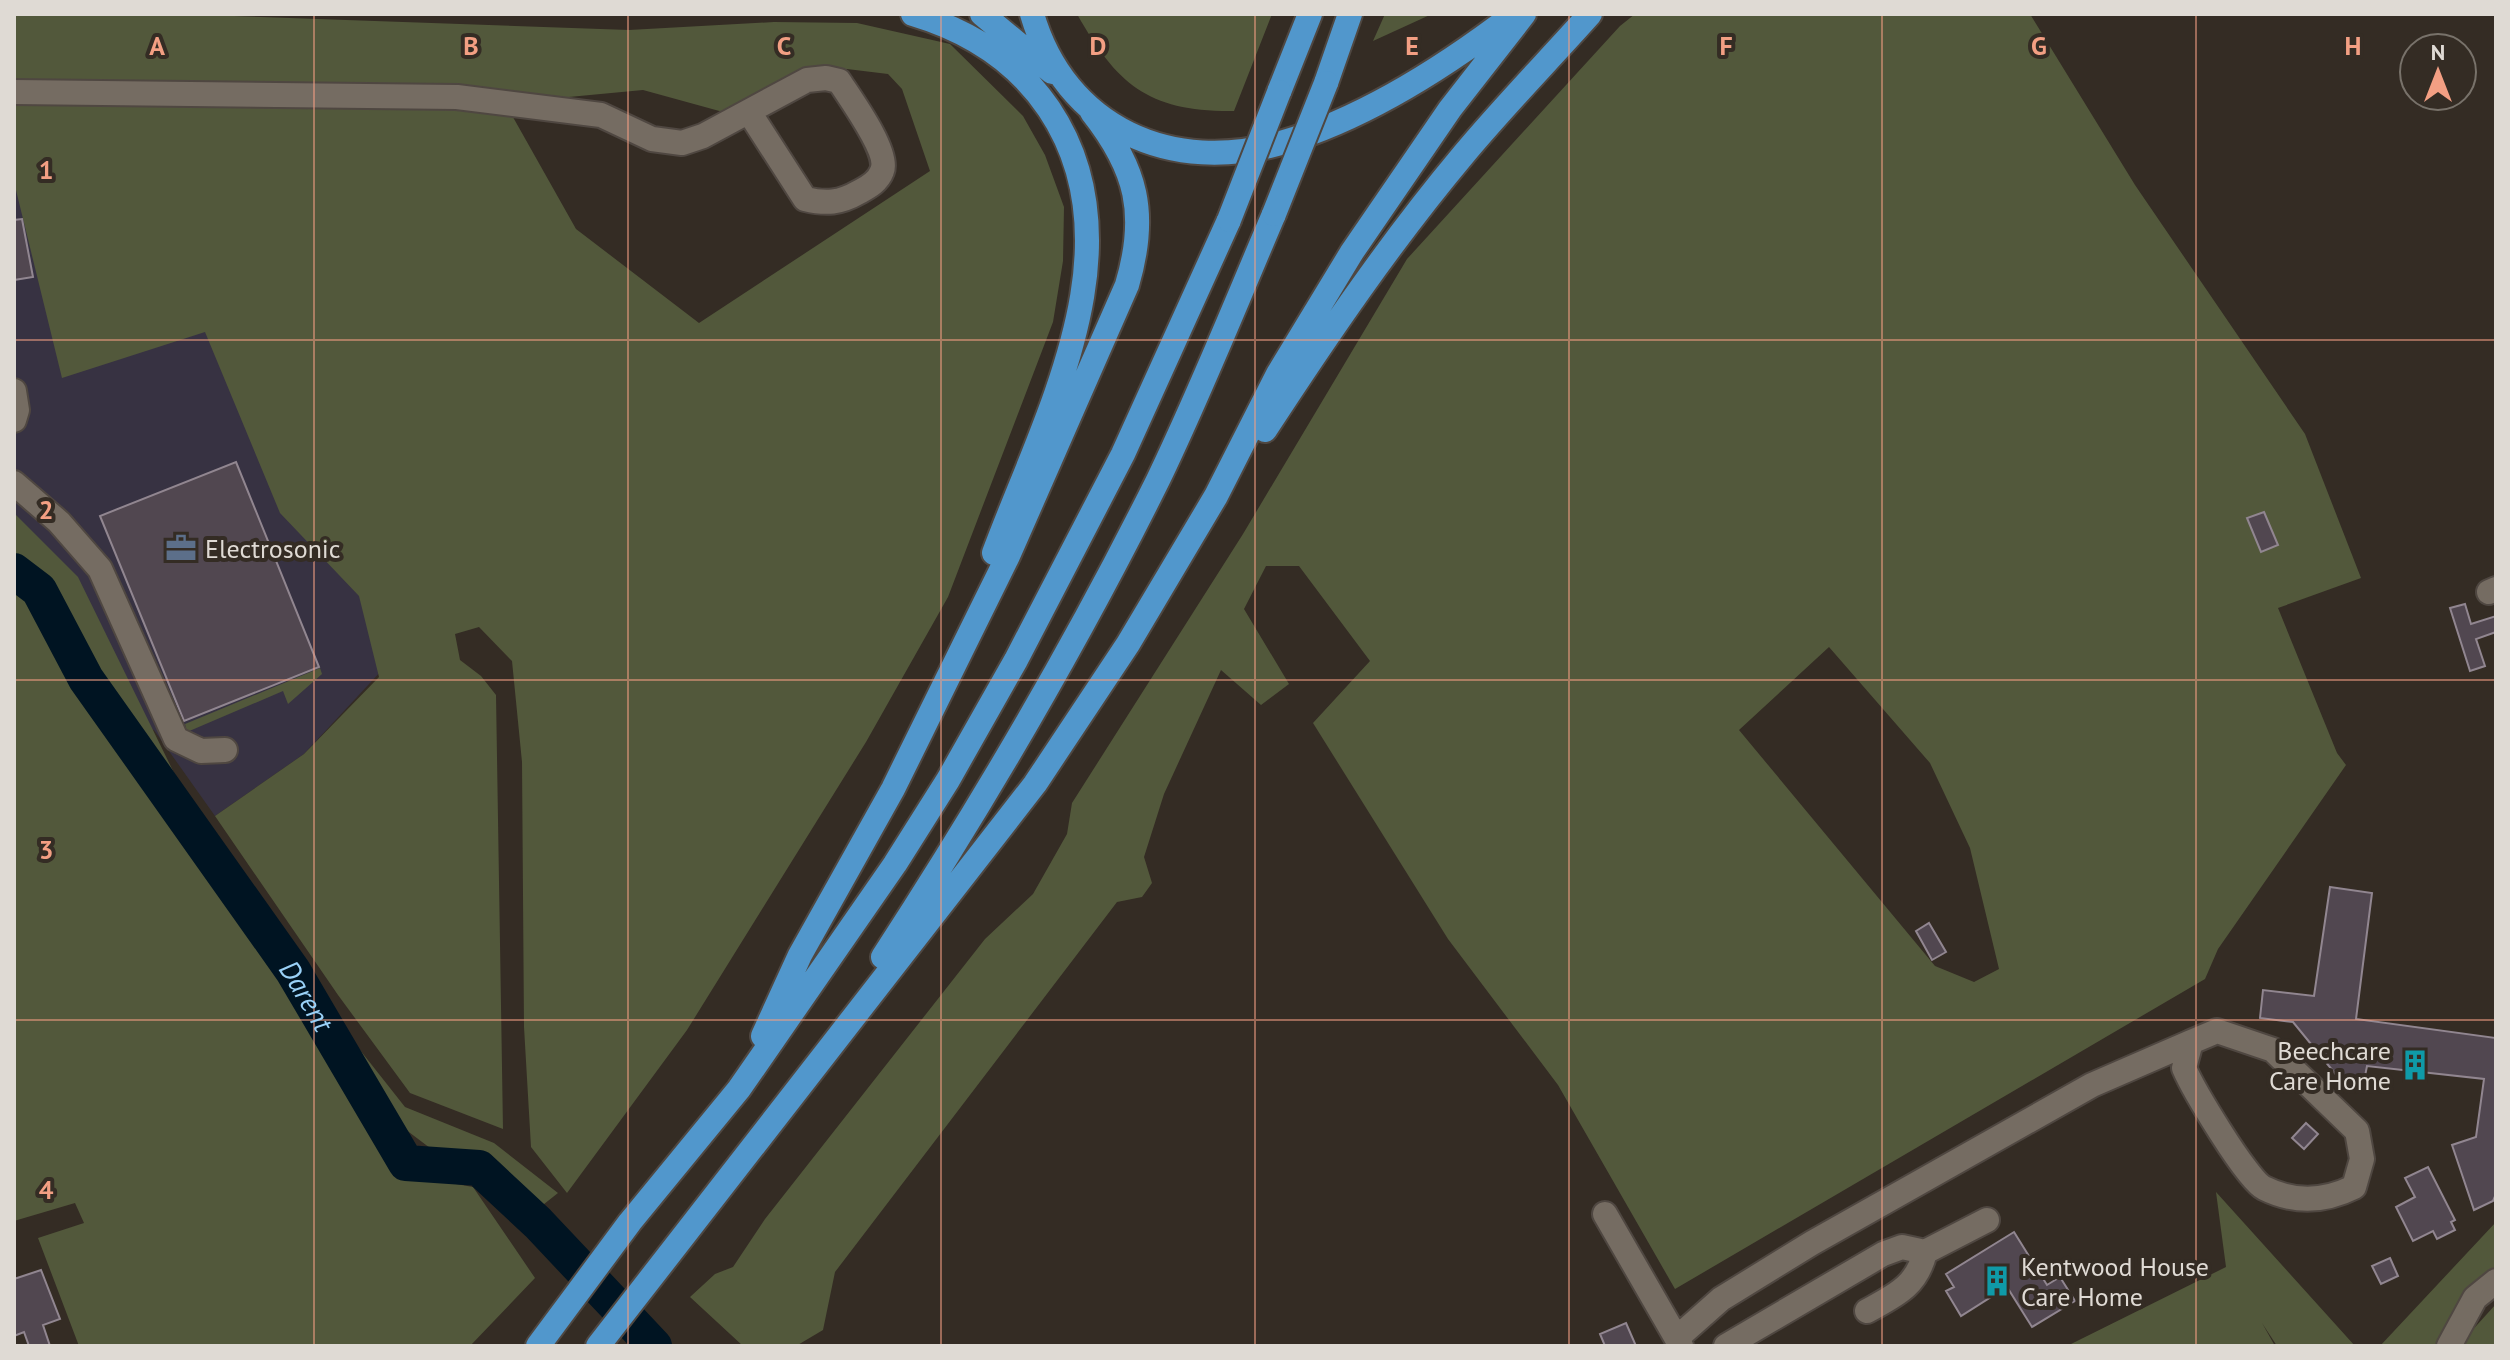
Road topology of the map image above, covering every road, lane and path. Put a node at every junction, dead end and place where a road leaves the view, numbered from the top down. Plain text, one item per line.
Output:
1 (913, 14) edge
2 (982, 14) edge
3 (1032, 14) edge
4 (1310, 14) edge
5 (1350, 14) edge
6 (1515, 14) edge
7 (1524, 14) edge
8 (1590, 14) edge
9 (1063, 81) junction
10 (14, 92) edge
11 (749, 112) junction
12 (1092, 112) junction
13 (14, 391) edge
14 (14, 420) edge
15 (14, 483) edge
16 (1216, 496) junction
17 (952, 667) junction
18 (225, 750) dead end
19 (2191, 1042) junction
20 (739, 1089) junction
21 (780, 1112) junction
22 (1605, 1214) dead end
23 (1987, 1220) dead end
24 (1925, 1252) junction
25 (2496, 1281) edge
26 (1867, 1311) dead end
27 (1679, 1342) edge
28 (538, 1346) edge
29 (598, 1346) edge
30 (1726, 1346) edge
31 (2449, 1346) edge

1 - 17 highway
2 - 9 highway
3 - 9 highway
4 - 20 highway, bridge
5 - 21 highway, bridge
6 - 12 highway
7 - 16 highway
8 - 16 highway
9 - 12 highway
10 - 11 street
11 - 11 street
12 - 17 highway
13 - 14 street
15 - 18 street
16 - 21 highway
17 - 20 highway
19 - 19 street
19 - 27 street
20 - 28 highway
21 - 29 highway
22 - 27 street
23 - 24 street
24 - 26 street
24 - 30 street
25 - 31 street

